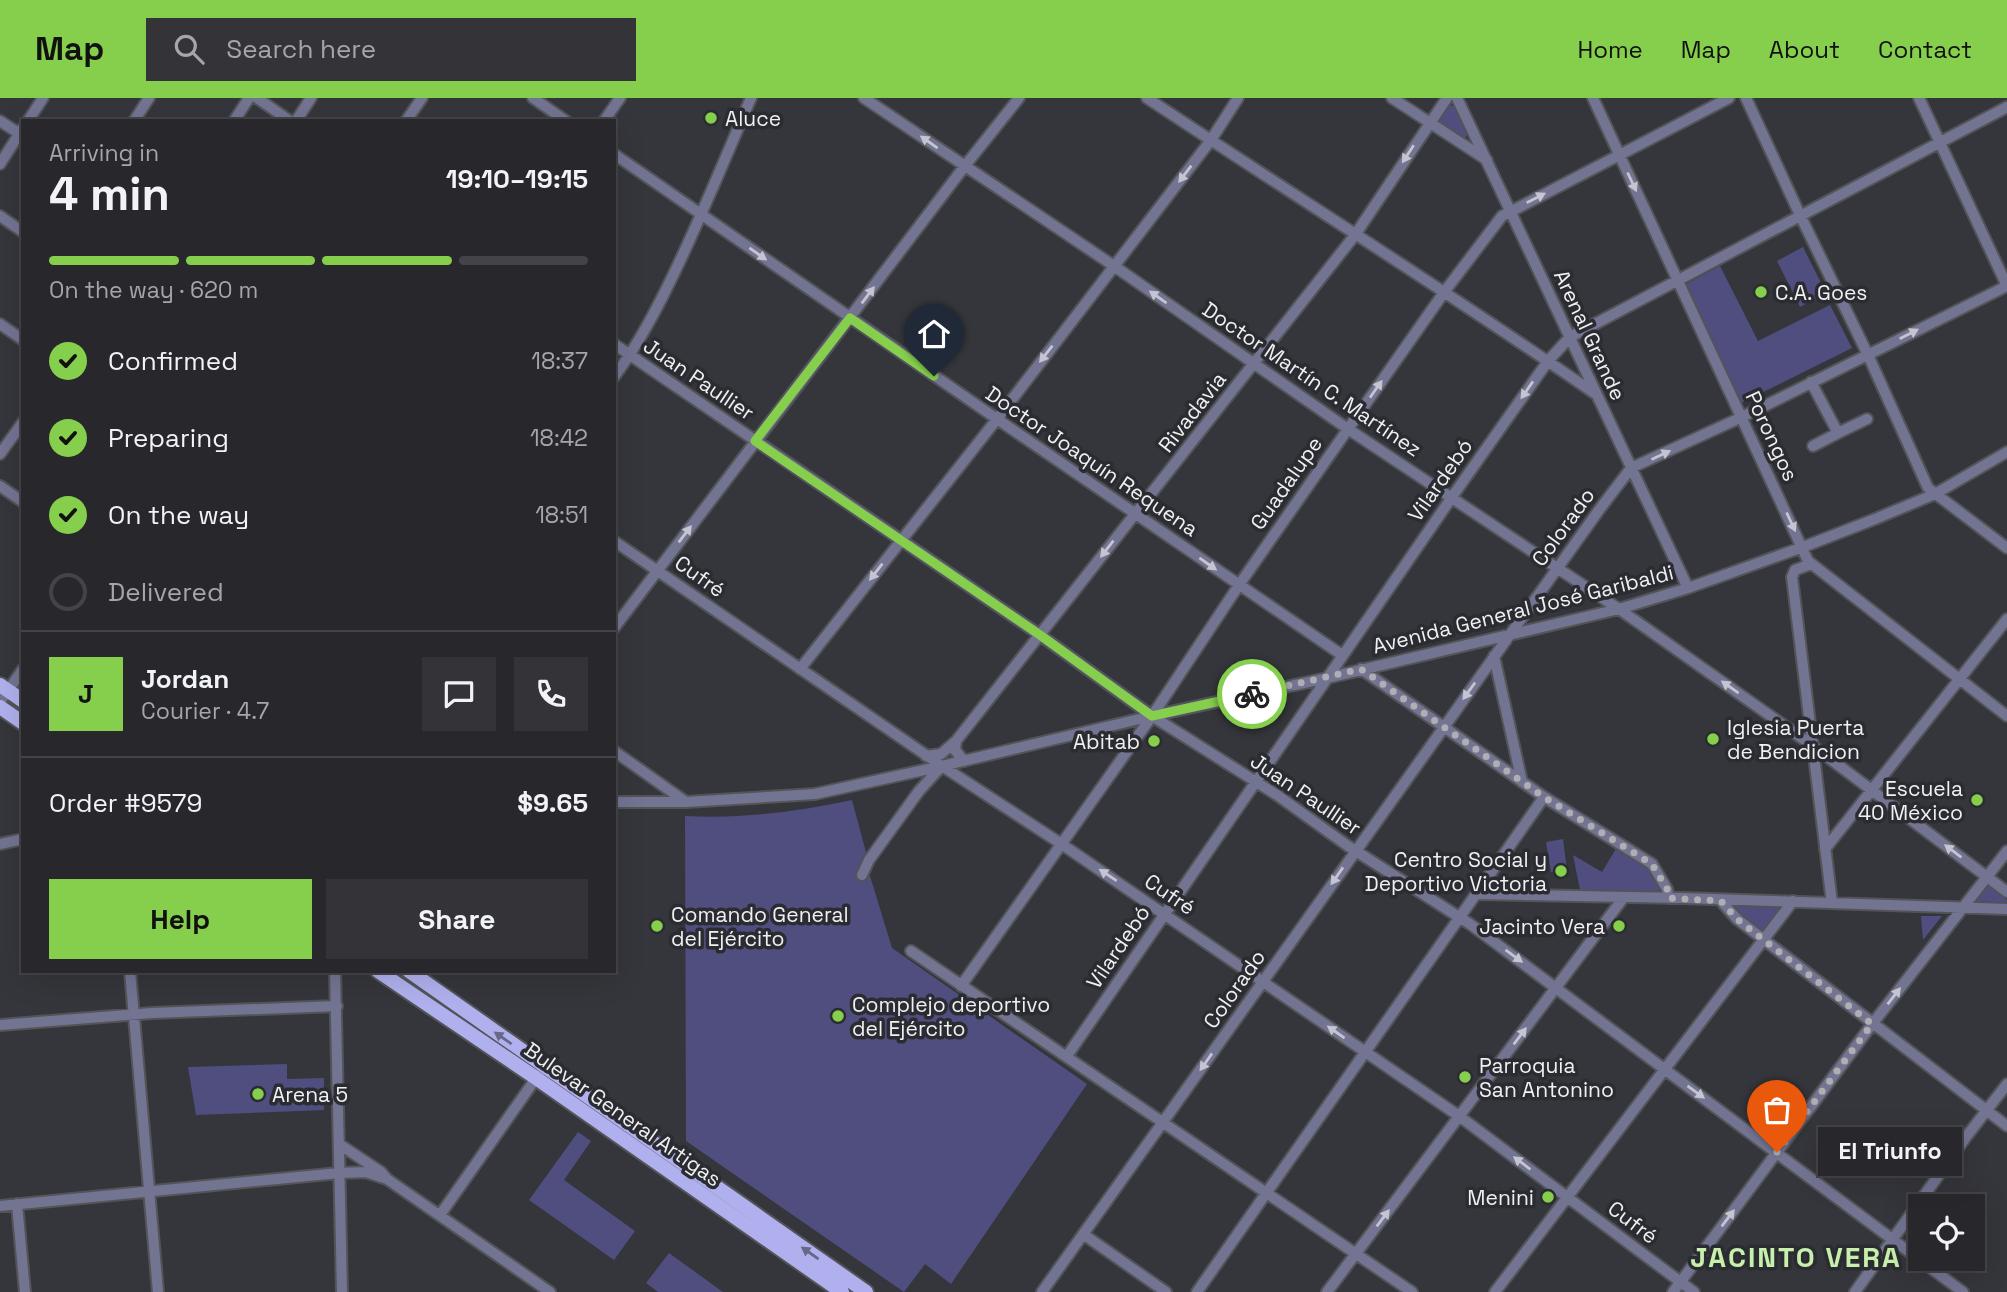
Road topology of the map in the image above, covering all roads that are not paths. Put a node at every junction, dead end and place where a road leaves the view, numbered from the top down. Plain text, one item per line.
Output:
1 (43, 98) edge
2 (149, 98) edge
3 (249, 98) edge
4 (257, 98) edge
5 (311, 98) edge
6 (422, 98) edge
7 (533, 98) edge
8 (620, 98) edge
9 (751, 98) edge
10 (864, 98) edge
11 (1019, 98) edge
12 (1147, 98) edge
13 (1238, 98) edge
14 (1392, 98) edge
15 (1447, 98) edge
16 (1457, 98) edge
17 (1593, 98) edge
18 (1729, 98) edge
19 (1746, 98) edge
20 (1919, 98) edge
21 (2007, 107) edge
22 (29, 119) edge
23 (135, 119) edge
24 (235, 119) edge
25 (287, 119) edge
26 (297, 119) edge
27 (407, 119) edge
28 (563, 119) edge
29 (605, 119) edge
30 (0, 121) edge
31 (1429, 122) junction
32 (21, 132) edge
33 (21, 134) edge
34 (1211, 140) junction
35 (1940, 142) junction
36 (616, 155) edge
37 (1620, 155) junction
38 (1486, 160) junction
39 (0, 164) edge
40 (964, 167) junction
41 (1510, 211) junction
42 (1800, 215) junction
43 (0, 216) edge
44 (702, 216) junction
45 (21, 231) edge
46 (1355, 235) junction
47 (1114, 266) junction
48 (1678, 280) junction
49 (2007, 286) edge
50 (1445, 291) junction
51 (850, 318) junction
52 (0, 324) edge
53 (1570, 337) junction
54 (21, 339) edge
55 (616, 346) edge
56 (1868, 355) junction
57 (630, 356) junction
58 (1548, 361) junction
59 (1254, 364) junction
60 (616, 374) edge
61 (1811, 382) junction
62 (1596, 394) junction
63 (1742, 416) junction
64 (997, 419) junction
65 (1867, 419) dead end
66 (21, 425) edge
67 (1348, 429) junction
68 (1838, 433) junction
69 (755, 441) junction
70 (1813, 446) dead end
71 (2007, 453) edge
72 (0, 454) edge
73 (1631, 468) junction
74 (0, 486) edge
75 (1936, 494) junction
76 (1452, 497) junction
77 (21, 501) edge
78 (1135, 514) junction
79 (901, 539) junction
80 (616, 542) edge
81 (1803, 547) junction
82 (2007, 548) edge
83 (1811, 564) junction
84 (1557, 568) junction
85 (657, 570) junction
86 (1239, 585) junction
87 (1688, 588) junction
88 (1619, 609) junction
89 (2007, 619) edge
90 (616, 625) edge
91 (1040, 635) junction
92 (1508, 636) junction
93 (1342, 655) junction
94 (1494, 656) junction
95 (800, 668) junction
96 (1361, 669) junction
97 (21, 672) edge
98 (1327, 678) junction
99 (1960, 679) junction
100 (2, 696) edge
101 (21, 701) edge
102 (1152, 716) junction
103 (2007, 716) edge
104 (21, 720) edge
105 (1444, 726) junction
106 (956, 741) junction
107 (1813, 746) junction
108 (616, 752) edge
109 (926, 755) junction
110 (964, 761) junction
111 (942, 766) junction
112 (908, 774) junction
113 (1255, 782) junction
114 (1522, 782) junction
115 (919, 791) junction
116 (1872, 791) junction
117 (1544, 797) junction
118 (616, 802) edge
119 (686, 802) junction
120 (21, 839) edge
121 (1060, 843) junction
122 (0, 844) edge
123 (1825, 849) junction
124 (1355, 850) junction
125 (2007, 851) edge
126 (862, 875) dead end
127 (1987, 877) junction
128 (2007, 892) edge
129 (1477, 894) junction
130 (1624, 897) junction
131 (1669, 898) junction
132 (1721, 901) junction
133 (1793, 901) junction
134 (1832, 903) junction
135 (1963, 907) junction
136 (2007, 909) edge
137 (1164, 914) junction
138 (1461, 918) junction
139 (1764, 939) junction
140 (911, 951) dead end
141 (130, 973) edge
142 (335, 973) edge
143 (381, 973) edge
144 (412, 973) edge
145 (1263, 982) junction
146 (961, 986) junction
147 (1557, 987) junction
148 (337, 1006) junction
149 (134, 1015) junction
150 (1872, 1024) junction
151 (0, 1026) edge
152 (1366, 1053) junction
153 (1067, 1056) junction
154 (1666, 1069) junction
155 (540, 1072) junction
156 (2007, 1084) edge
157 (2007, 1099) edge
158 (1995, 1100) junction
159 (1987, 1110) junction
160 (1459, 1116) junction
161 (1162, 1123) junction
162 (2007, 1126) edge
163 (339, 1144) junction
164 (1777, 1152) junction
165 (339, 1173) junction
166 (387, 1180) junction
167 (148, 1192) junction
168 (1268, 1193) junction
169 (1568, 1198) junction
170 (18, 1205) junction
171 (0, 1206) edge
172 (440, 1215) junction
173 (1083, 1234) junction
174 (1893, 1238) junction
175 (1356, 1254) junction
176 (1680, 1282) junction
177 (25, 1292) edge
178 (158, 1292) edge
179 (342, 1292) edge
180 (550, 1292) edge
181 (842, 1292) edge
182 (866, 1292) edge
183 (1042, 1292) edge
184 (1166, 1292) edge
185 (1197, 1292) edge
186 (1327, 1292) edge
187 (1412, 1292) edge
188 (1496, 1292) edge
189 (1673, 1292) edge
190 (1694, 1292) edge
191 (1856, 1292) edge
192 (1963, 1292) edge

1 - 22 street
2 - 23 street
3 - 24 street
4 - 25 street
5 - 26 street
6 - 27 street
7 - 28 street
8 - 29 street
9 - 44 street
40 -> 10 street, Doctor Martín C. Martínez
11 - 40 street
12 - 34 street
13 - 34 street
14 - 31 street
15 - 31 street, Rivadavia
16 - 38 street, Arenal Grande
17 - 37 street, Porongos
18 - 37 street, Guadalupe
19 - 42 street
20 - 35 street
21 - 35 street, Vilardebó
30 - 32 street
31 - 38 street
31 -> 46 street, Rivadavia
33 - 39 street
34 - 46 street
34 -> 47 street
35 - 42 street, Vilardebó
35 - 49 street
36 - 44 street, Doctor Joaquín Requena
41 -> 37 street, Guadalupe
37 -> 48 street, Porongos
38 - 41 street, Arenal Grande
40 - 47 street, Doctor Martín C. Martínez
51 -> 40 street
41 - 50 street, Guadalupe
41 - 53 street, Arenal Grande
42 - 48 street, Vilardebó
42 - 56 street
43 - 45 street
44 -> 51 street, Doctor Joaquín Requena
44 - 57 street
46 - 50 street
46 - 59 street, Rivadavia
59 -> 47 street, Doctor Martín C. Martínez
47 -> 64 street
48 - 53 street, Vilardebó
48 - 63 street, Porongos
56 -> 49 street, Colorado
50 - 58 street
67 -> 50 street, Guadalupe
51 - 64 street, Doctor Joaquín Requena
51 - 69 street
52 - 54 street
53 - 58 street, Vilardebó
53 - 62 street, Arenal Grande
55 - 57 street, Juan Paullier
56 - 61 street, Colorado
56 - 75 street
57 - 60 street
57 - 69 street, Juan Paullier
58 - 62 street
58 -> 76 street, Vilardebó
59 - 67 street, Doctor Martín C. Martínez
59 - 78 street, Rivadavia
61 - 63 street, Colorado
61 - 68 street
62 - 73 street, Arenal Grande
73 -> 63 street, Colorado
63 -> 81 street, Porongos
64 - 78 street, Doctor Joaquín Requena
64 - 79 street
65 - 68 street
66 - 72 street
67 - 76 street, Doctor Martín C. Martínez
67 - 86 street, Guadalupe
68 - 70 street
69 - 79 street, Juan Paullier
85 -> 69 street
71 - 75 street, Avenida General José Garibaldi
73 - 84 street, Colorado
73 - 87 street, Arenal Grande
74 - 77 street
75 - 81 street, Avenida General José Garibaldi
75 - 82 street
76 - 84 street, Doctor Martín C. Martínez
76 - 93 street, Vilardebó
78 -> 86 street, Doctor Joaquín Requena
78 -> 91 street, Rivadavia
79 - 91 street, Juan Paullier
79 -> 95 street
80 - 85 street, Cufré
81 - 83 street, Porongos
81 - 87 street, Avenida General José Garibaldi
83 - 99 street, Porongos
83 - 107 street
84 - 88 street, Doctor Martín C. Martínez
84 - 92 street, Colorado
85 - 90 street
85 - 95 street, Cufré
86 - 93 street, Doctor Joaquín Requena
86 - 102 street, Guadalupe
87 - 88 street, Avenida General José Garibaldi
88 - 92 street, Avenida General José Garibaldi
107 -> 88 street, Doctor Martín C. Martínez
89 - 99 street
91 - 102 street, Juan Paullier
91 - 106 street, Rivadavia
92 - 94 street, Colorado
92 - 96 street, Avenida General José Garibaldi
93 - 98 street, Vilardebó
94 -> 105 street, Colorado
94 - 114 street
95 - 109 street, Cufré
96 - 98 street, Avenida General José Garibaldi
96 - 105 street
97 - 100 street
98 - 102 street, Avenida General José Garibaldi
98 - 113 street, Vilardebó
99 - 103 street, Porongos
99 - 116 street
100 - 101 main road
100 - 104 main road
102 - 110 street, Avenida General José Garibaldi
102 - 113 street, Juan Paullier
102 - 121 street, Guadalupe
105 - 114 street
105 - 124 street, Colorado
106 - 109 street, Rivadavia
106 - 110 street
107 - 116 street, Doctor Martín C. Martínez
107 - 123 street
108 - 119 street
109 - 111 street, Cufré
110 - 111 street, Avenida General José Garibaldi
111 - 112 street, Avenida General José Garibaldi
111 - 115 street
111 - 121 street, Cufré
112 - 115 street
112 - 119 street, Avenida General José Garibaldi
113 - 124 street, Juan Paullier
113 - 137 street, Vilardebó
114 - 117 street
115 - 126 street
116 - 123 street
127 -> 116 street, Doctor Martín C. Martínez
117 - 129 street
117 - 131 street
118 - 119 street, Avenida General José Garibaldi
120 - 122 street
137 -> 121 street, Cufré
121 - 146 street, Guadalupe
123 - 134 street
124 - 138 street, Juan Paullier
124 -> 145 street, Colorado
125 - 127 street
127 - 128 street, Doctor Martín C. Martínez
127 - 135 street
129 - 130 street
129 - 138 street
130 - 131 street
130 - 147 street
131 - 132 street
132 - 133 street
132 - 139 street
133 - 134 street
133 - 139 street
134 - 135 street
135 - 136 street
150 -> 135 street
137 - 145 street, Cufré
137 - 153 street, Vilardebó
138 -> 147 street, Juan Paullier
138 - 152 street
139 - 150 street
139 - 154 street
140 - 146 street
141 - 149 street
142 - 148 street
143 - 155 main road, Bulevar General Artigas
155 -> 144 main road, Bulevar General Artigas
152 -> 145 street, Cufré
145 -> 161 street, Colorado
146 - 153 street
147 - 154 street, Juan Paullier
160 -> 147 street
148 - 149 street
148 - 163 street
149 - 151 street
149 - 167 street
150 - 159 street
150 - 164 street
152 - 160 street, Cufré
152 - 168 street
153 - 161 street
154 -> 164 street, Juan Paullier
154 - 169 street
155 - 172 street
155 - 181 main road, Bulevar General Artigas
182 -> 155 main road, Bulevar General Artigas
156 - 158 street
157 - 158 street
158 - 159 street
159 - 162 street
159 - 174 street
169 -> 160 street, Cufré
175 -> 160 street
161 - 168 street
161 - 173 street, Colorado
163 - 165 street
163 - 166 street
164 - 174 street, Juan Paullier
176 -> 164 street
165 - 166 street
165 - 167 street
165 - 179 street
166 - 172 street
167 - 170 street
167 - 178 street
168 - 175 street
168 - 185 street
169 - 176 street, Cufré
169 - 188 street
170 - 171 street
170 - 177 street
172 - 180 street
173 - 183 street, Colorado
173 - 184 street
174 - 191 street
174 - 192 street, Juan Paullier
175 - 186 street
175 - 187 street
176 - 189 street
176 - 190 street, Cufré

